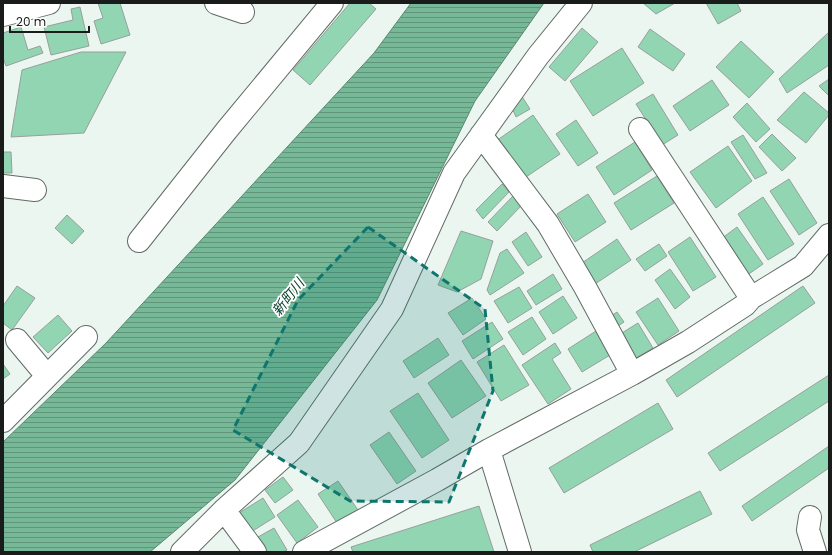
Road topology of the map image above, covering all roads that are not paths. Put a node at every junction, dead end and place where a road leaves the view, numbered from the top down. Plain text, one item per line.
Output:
1 (49, 3) edge
2 (216, 3) edge
3 (332, 3) edge
4 (581, 3) edge
5 (243, 12) dead end
6 (3, 15) edge
7 (640, 129) dead end
8 (481, 136) junction
9 (3, 186) edge
10 (35, 190) dead end
11 (829, 235) edge
12 (139, 241) dead end
13 (752, 298) junction
14 (86, 337) dead end
15 (17, 340) dead end
16 (632, 374) junction
17 (47, 376) junction
18 (3, 420) edge
19 (489, 450) junction
20 (224, 510) junction
21 (810, 516) dead end
22 (182, 552) edge
23 (255, 552) edge
24 (304, 552) edge
25 (520, 552) edge
26 (815, 552) edge

1 - 6 street
2 - 5 street
3 - 12 street
4 - 8 street
7 - 13 street
8 - 16 street
8 - 20 street
9 - 10 street
11 - 13 street
13 - 16 street
14 - 17 street
15 - 17 street
16 - 19 street
17 - 18 street
19 - 24 street
19 - 25 street
20 - 22 street
20 - 23 street
21 - 26 street

